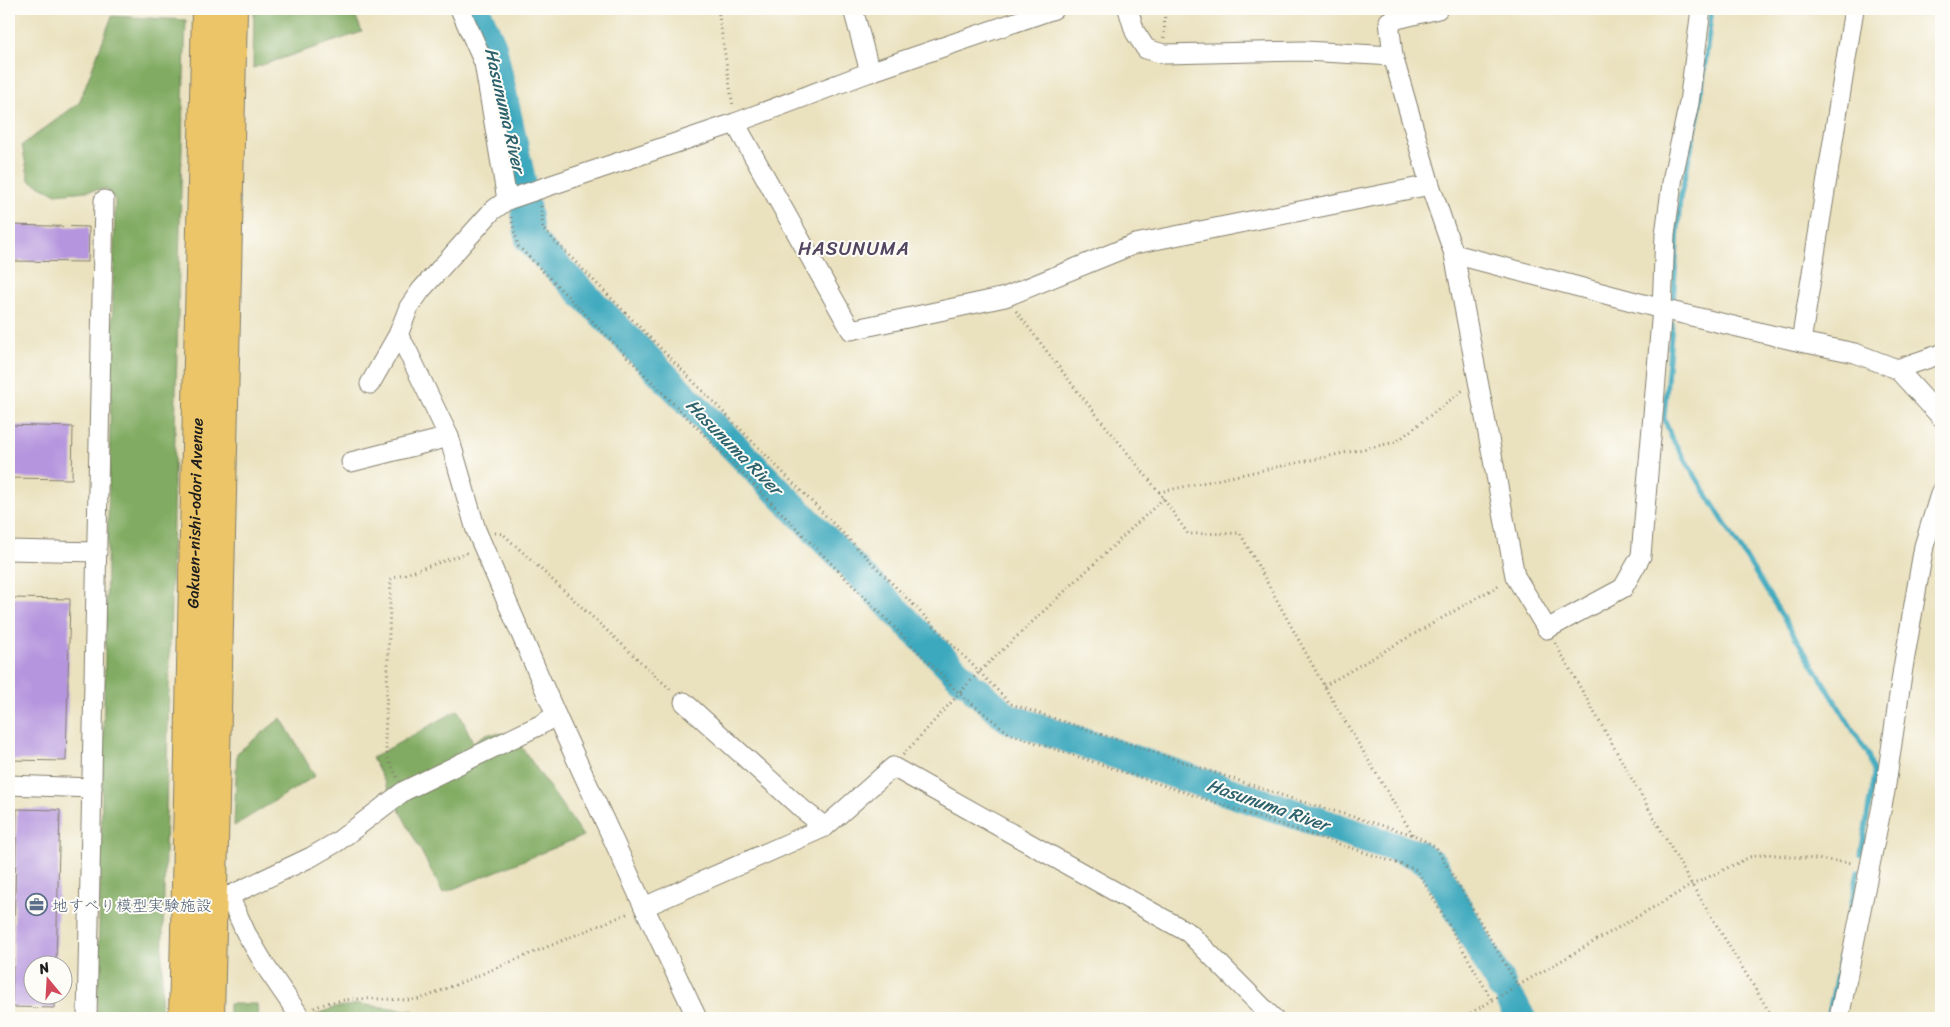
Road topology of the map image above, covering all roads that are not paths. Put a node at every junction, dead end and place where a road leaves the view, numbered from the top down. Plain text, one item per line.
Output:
1 (206, 9) edge
2 (233, 9) edge
3 (460, 9) edge
4 (853, 9) edge
5 (1054, 9) edge
6 (1128, 9) edge
7 (1438, 9) edge
8 (1701, 9) edge
9 (1854, 9) edge
10 (1393, 56) junction
11 (870, 72) junction
12 (735, 123) junction
13 (1430, 185) junction
14 (104, 200) dead end
15 (507, 200) junction
16 (1454, 254) junction
17 (1662, 309) junction
18 (398, 335) junction
19 (1801, 342) junction
20 (1941, 354) edge
21 (1897, 369) junction
22 (370, 384) dead end
23 (1941, 417) edge
24 (449, 438) junction
25 (351, 462) dead end
26 (1941, 491) edge
27 (9, 550) edge
28 (97, 552) junction
29 (684, 702) road end
30 (556, 715) junction
31 (9, 786) edge
32 (92, 788) junction
33 (825, 827) junction
34 (221, 895) junction
35 (644, 907) junction
36 (300, 1016) edge
37 (87, 1018) edge
38 (183, 1018) edge
39 (210, 1018) edge
40 (697, 1018) edge
41 (1273, 1018) edge
42 (1839, 1018) edge

1 - 38 highway, Gakuen-nishi-odori Avenue
2 - 34 highway, Gakuen-nishi-odori Avenue
3 - 15 street
4 - 11 street
5 - 11 street
6 - 10 street
7 - 10 street
8 - 17 street
9 - 19 street
10 - 13 street
11 - 12 street
12 - 13 street
12 - 15 street
13 - 16 street
14 - 28 street
15 - 18 street
16 - 17 street
16 - 17 street
17 - 19 street
18 - 22 street
18 - 24 street
19 - 21 street
20 - 21 street
21 - 23 street
24 - 25 street
24 - 30 street
26 - 42 street
27 - 28 street
28 - 32 street
29 - 33 street
30 - 34 street
30 - 35 street
31 - 32 street
32 - 37 street
33 - 35 street
33 - 41 street
34 - 36 street
34 - 39 highway, Gakuen-nishi-odori Avenue
35 - 40 street

